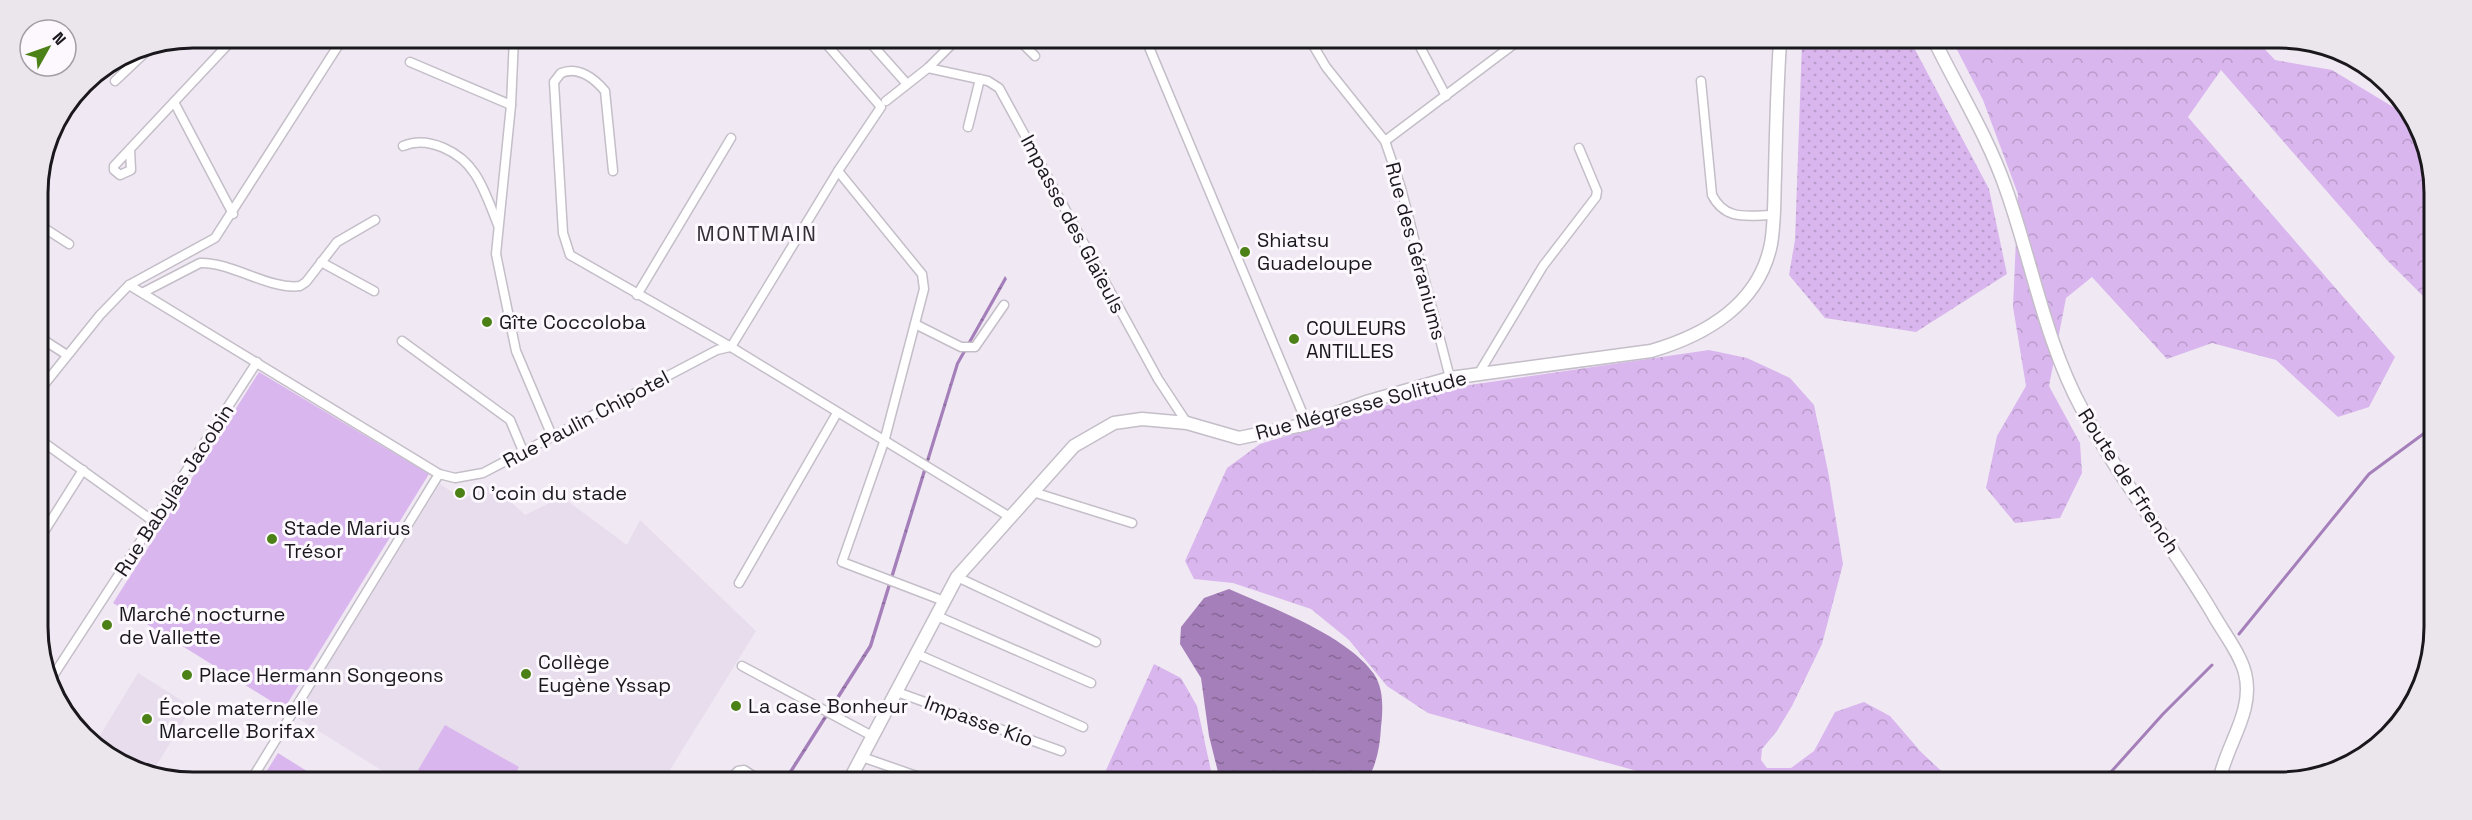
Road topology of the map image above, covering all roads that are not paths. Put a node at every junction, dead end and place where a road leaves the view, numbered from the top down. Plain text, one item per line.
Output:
1 (225, 48) edge
2 (337, 48) edge
3 (514, 48) edge
4 (830, 48) edge
5 (875, 48) edge
6 (948, 48) edge
7 (1027, 48) edge
8 (1149, 48) edge
9 (1315, 48) edge
10 (1421, 48) edge
11 (1509, 48) edge
12 (1780, 48) edge
13 (1938, 48) edge
14 (1035, 56) dead end
15 (139, 58) edge
16 (410, 62) dead end
17 (928, 69) junction
18 (980, 79) junction
19 (115, 81) dead end
20 (1701, 81) dead end
21 (907, 84) junction
22 (1446, 96) junction
23 (886, 101) dead end
24 (174, 102) junction
25 (511, 105) junction
26 (968, 127) dead end
27 (731, 138) dead end
28 (1385, 141) junction
29 (403, 146) dead end
30 (1579, 148) dead end
31 (130, 149) dead end
32 (613, 171) dead end
33 (838, 171) junction
34 (233, 214) junction
35 (1775, 215) junction
36 (375, 220) dead end
37 (498, 225) junction
38 (48, 230) edge
39 (69, 244) dead end
40 (321, 262) junction
41 (129, 285) junction
42 (374, 291) dead end
43 (144, 292) junction
44 (637, 295) junction
45 (1004, 305) dead end
46 (915, 324) junction
47 (402, 341) dead end
48 (48, 343) edge
49 (731, 347) junction
50 (67, 355) junction
51 (257, 362) junction
52 (1479, 373) junction
53 (1450, 378) junction
54 (48, 379) edge
55 (837, 413) junction
56 (1187, 423) junction
57 (1306, 424) junction
58 (552, 436) junction
59 (884, 442) junction
60 (48, 445) edge
61 (523, 452) junction
62 (83, 470) junction
63 (439, 474) junction
64 (1033, 492) junction
65 (1010, 517) junction
66 (153, 521) junction
67 (1132, 523) dead end
68 (48, 525) edge
69 (957, 577) junction
70 (739, 584) dead end
71 (944, 601) junction
72 (937, 616) junction
73 (1096, 642) dead end
74 (917, 654) junction
75 (742, 666) dead end
76 (55, 672) edge
77 (1091, 683) dead end
78 (897, 692) junction
79 (1083, 727) dead end
80 (874, 737) junction
81 (1060, 750) dead end
82 (862, 757) junction
83 (256, 772) edge
84 (854, 772) edge
85 (905, 772) edge
86 (2223, 772) edge

1 - 24 street
2 - 34 street
3 - 25 street
4 - 33 street
5 - 21 street
6 - 17 street
7 - 14 street
8 - 57 street
9 - 28 street, Rue des Géraniums
10 - 22 street
11 - 22 street
12 - 35 street, Rue Négresse Solitude
13 - 86 street, Route de Ffrench
15 - 19 street
16 - 25 street
17 - 18 street, Impasse des Glaïeuls
17 - 21 street
18 - 26 street
18 - 56 street, Impasse des Glaïeuls
20 - 35 street
21 - 23 street
22 - 28 street
24 - 31 street
24 - 34 street
25 - 37 street
27 - 44 street
28 - 53 street, Rue des Géraniums
29 - 37 street
30 - 52 street
32 - 44 street
33 - 46 street
33 - 49 street
34 - 41 street
35 - 52 street, Rue Négresse Solitude
36 - 40 street
37 - 58 street
38 - 39 street
40 - 42 street
40 - 43 street
41 - 43 street, Rue Paulin Chipotel
41 - 50 street
43 - 51 street, Rue Paulin Chipotel
44 - 49 street
45 - 46 street
46 - 59 street
47 - 61 street
48 - 50 street
49 - 55 street
49 - 58 street, Rue Paulin Chipotel
50 - 54 street
51 - 63 street, Rue Paulin Chipotel
51 - 66 street, Rue Babylas Jacobin
52 - 53 street, Rue Négresse Solitude
53 - 57 street, Rue Négresse Solitude
55 - 59 street
55 - 70 street
56 - 57 street, Rue Négresse Solitude
56 - 64 street, Rue Négresse Solitude
58 - 61 street, Rue Paulin Chipotel
59 - 65 street
59 - 71 street
60 - 62 street
61 - 63 street, Rue Paulin Chipotel
62 - 66 street
62 - 68 street
63 - 83 street
64 - 65 street, Rue Négresse Solitude
64 - 67 street
65 - 69 street, Rue Négresse Solitude
66 - 76 street, Rue Babylas Jacobin
69 - 71 street, Rue Négresse Solitude
69 - 73 street
71 - 72 street, Rue Négresse Solitude
72 - 74 street, Rue Négresse Solitude
72 - 77 street
74 - 78 street, Rue Négresse Solitude
74 - 79 street
75 - 80 street
78 - 80 street, Rue Négresse Solitude
78 - 81 street, Impasse Kio
80 - 82 street, Rue Négresse Solitude
82 - 84 street, Rue Négresse Solitude
82 - 85 street

